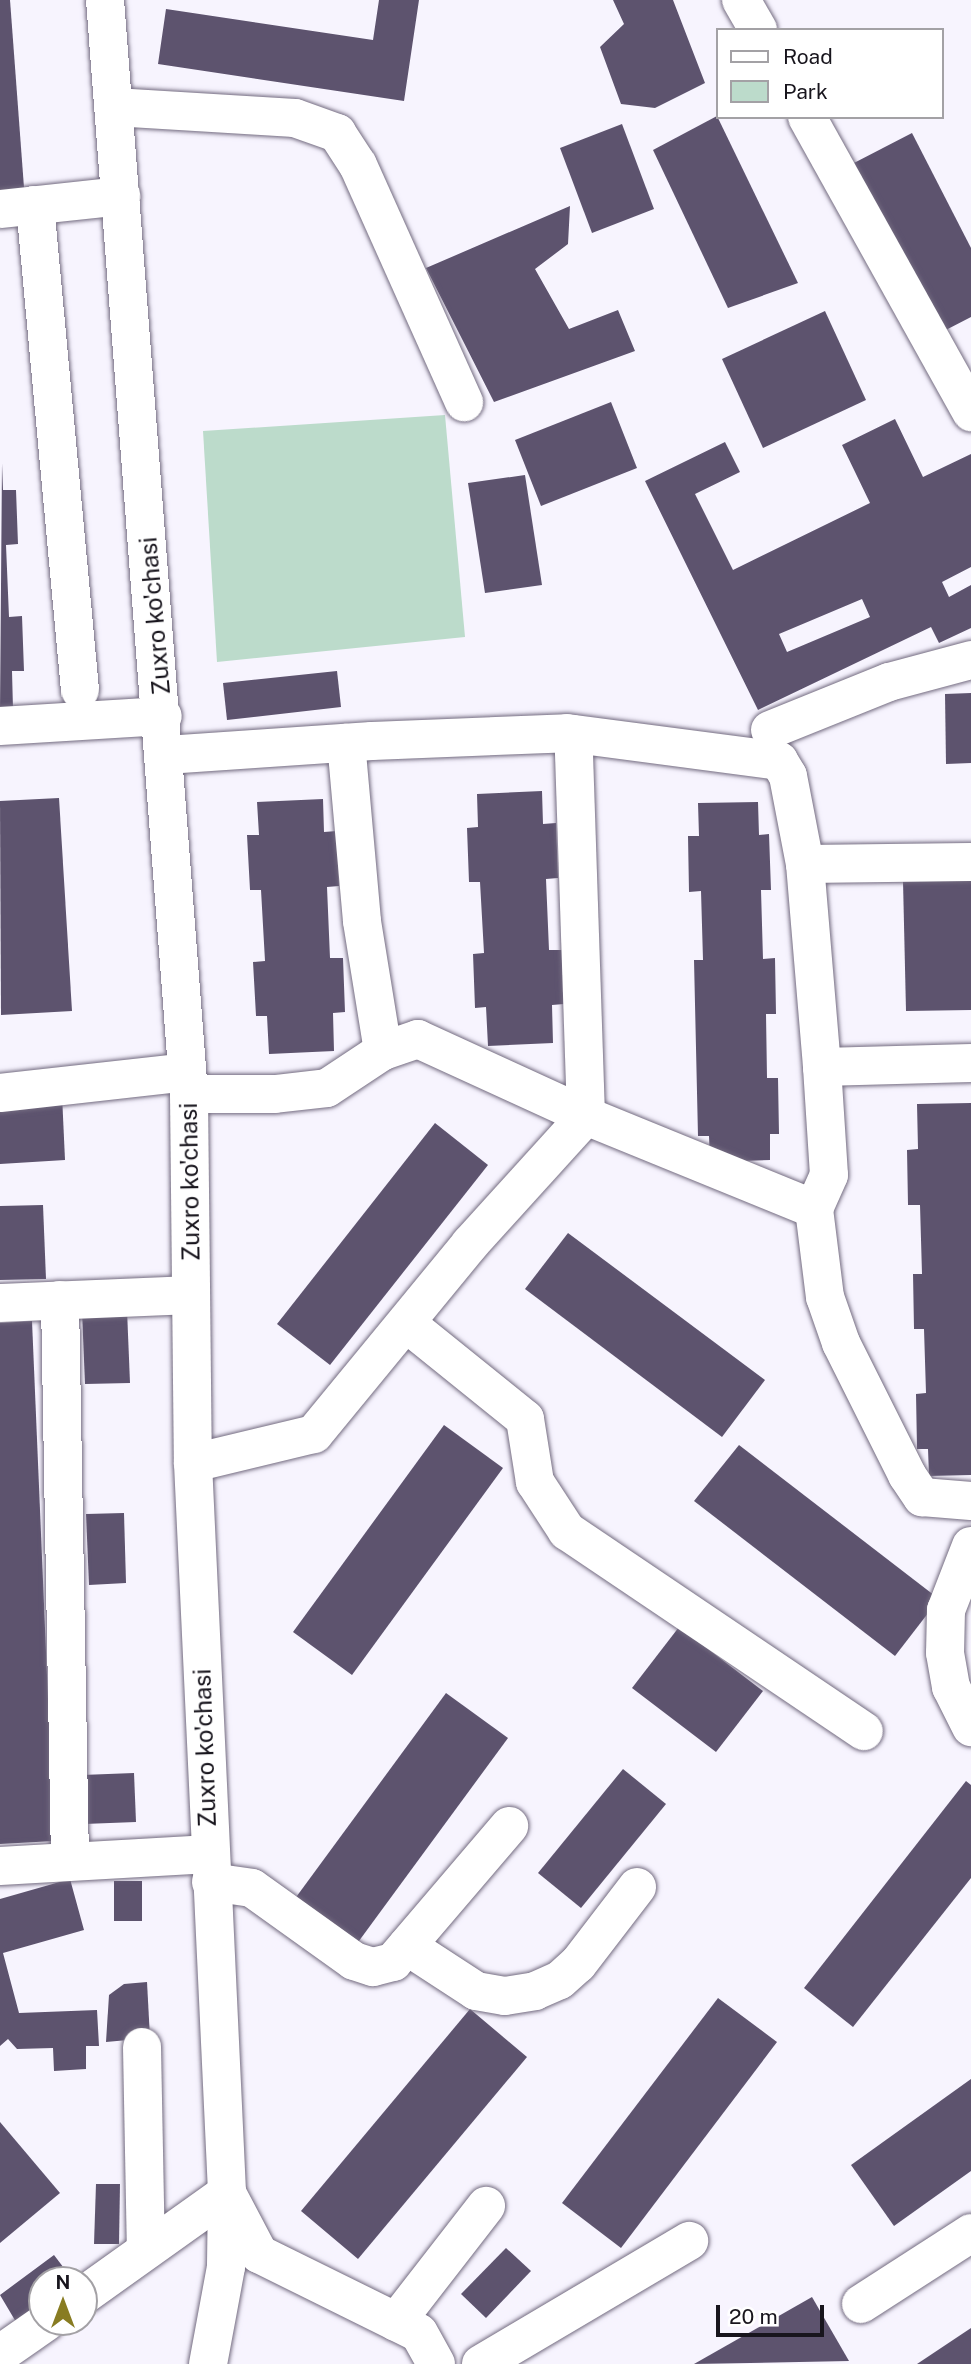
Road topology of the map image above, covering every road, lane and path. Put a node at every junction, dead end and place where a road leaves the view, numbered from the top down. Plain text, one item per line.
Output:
1 (106, 0) edge
2 (741, 0) edge
3 (757, 28) edge
4 (114, 107) junction
5 (808, 119) edge
6 (121, 196) junction
7 (17, 207) edge
8 (464, 402) dead end
9 (971, 412) edge
10 (971, 660) edge
11 (80, 690) dead end
12 (163, 716) junction
13 (0, 726) edge
14 (770, 730) dead end
15 (573, 734) junction
16 (346, 743) junction
17 (166, 755) junction
18 (971, 862) edge
19 (805, 864) junction
20 (383, 1051) junction
21 (971, 1063) edge
22 (822, 1067) junction
23 (188, 1083) junction
24 (0, 1093) edge
25 (586, 1116) junction
26 (814, 1209) junction
27 (191, 1296) junction
28 (60, 1300) junction
29 (0, 1303) edge
30 (406, 1322) junction
31 (193, 1463) junction
32 (971, 1501) edge
33 (971, 1546) edge
34 (971, 1727) edge
35 (864, 1731) dead end
36 (509, 1826) dead end
37 (70, 1861) junction
38 (0, 1866) edge
39 (211, 1868) junction
40 (638, 1887) dead end
41 (407, 1946) junction
42 (142, 2047) dead end
43 (227, 2193) junction
44 (486, 2206) dead end
45 (971, 2233) edge
46 (689, 2241) dead end
47 (146, 2250) junction
48 (98, 2285) edge
49 (861, 2304) dead end
50 (396, 2322) junction
51 (28, 2335) edge
52 (0, 2354) edge
53 (208, 2364) edge
54 (436, 2364) edge
55 (481, 2364) edge

1 - 4 street, Zuxro ko'chasi
2 - 3 street
4 - 6 street, Zuxro ko'chasi
4 - 8 street
5 - 9 street
6 - 7 street
6 - 12 street, Zuxro ko'chasi
7 - 11 street
10 - 14 street
12 - 13 street
12 - 17 street, Zuxro ko'chasi
15 - 16 street
15 - 19 street
15 - 25 street
16 - 17 street
16 - 20 street
17 - 23 street, Zuxro ko'chasi
18 - 19 street
19 - 22 street
20 - 23 street
20 - 25 street
21 - 22 street
22 - 26 street
23 - 24 street
23 - 27 street, Zuxro ko'chasi
25 - 26 street
25 - 30 street
26 - 32 street
27 - 28 street
27 - 31 street, Zuxro ko'chasi
28 - 29 street
28 - 37 street
30 - 31 street
30 - 35 street
31 - 39 street, Zuxro ko'chasi
33 - 34 street
36 - 41 street
37 - 38 street
37 - 39 street
39 - 41 street
39 - 43 street, Zuxro ko'chasi
40 - 41 street
42 - 47 street
43 - 47 street
43 - 50 street
43 - 53 street, Zuxro ko'chasi
44 - 50 street
45 - 49 street
46 - 55 street
47 - 48 street
50 - 54 street
51 - 52 street

